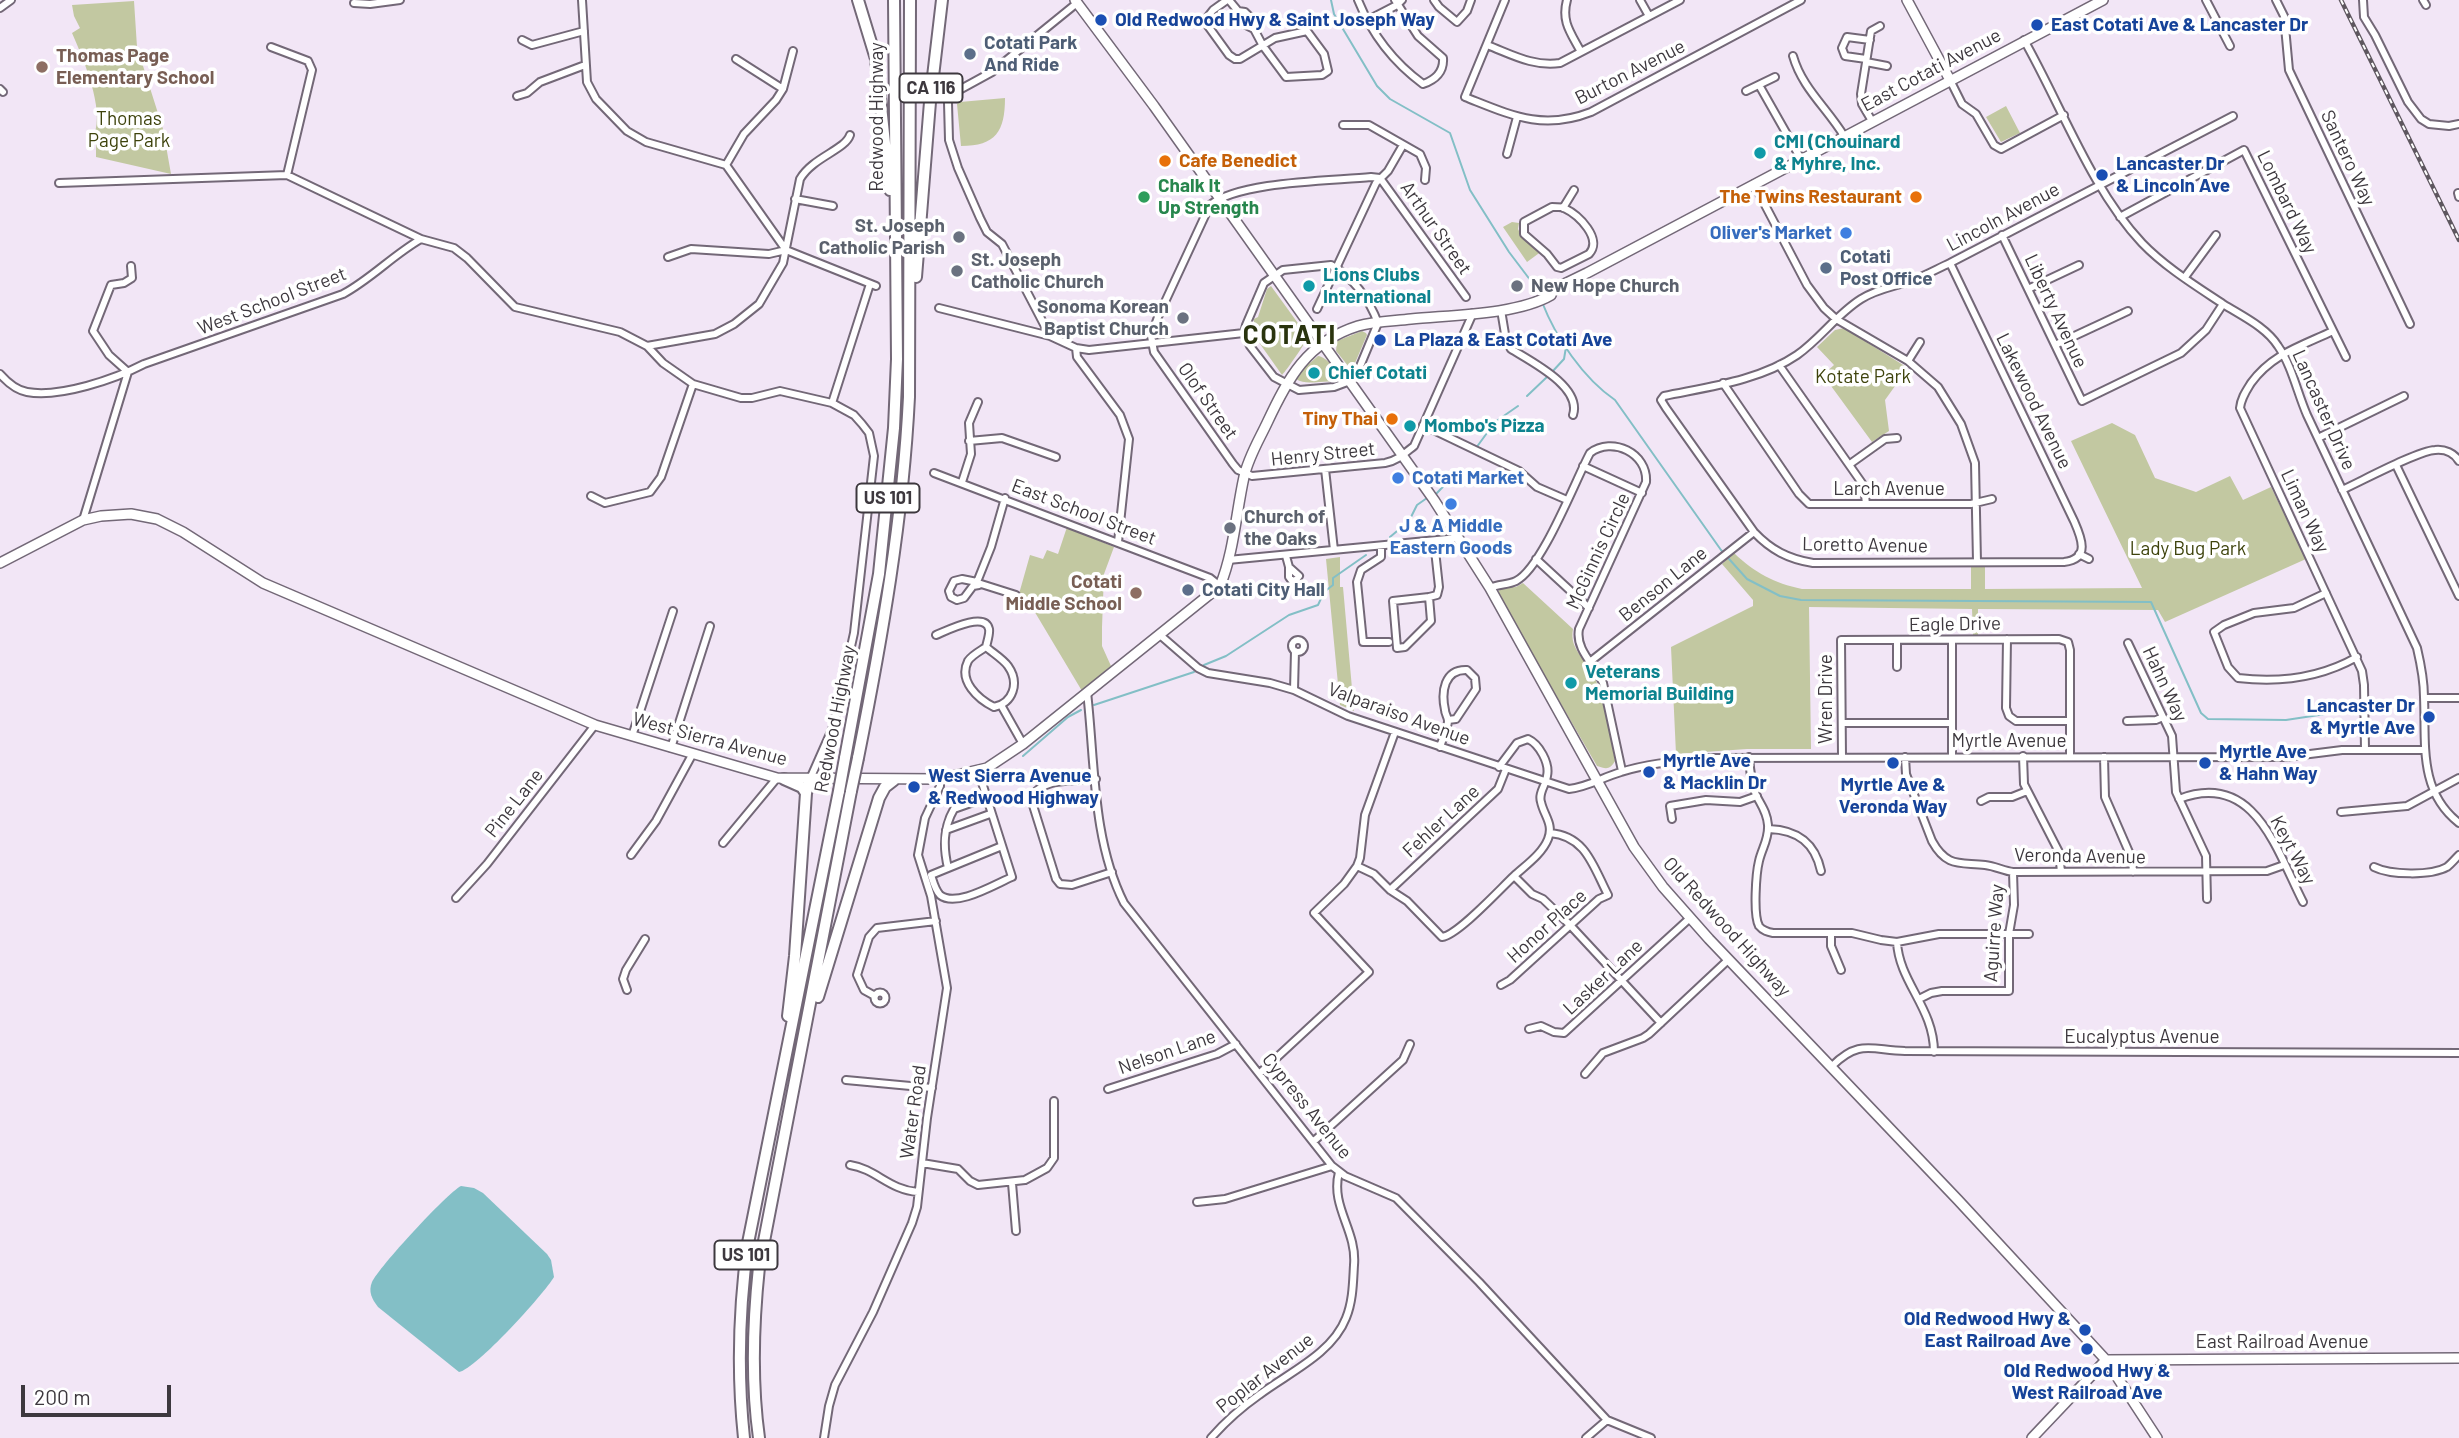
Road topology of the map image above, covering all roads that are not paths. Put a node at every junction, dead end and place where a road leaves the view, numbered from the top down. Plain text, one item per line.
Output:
1 (11, 0) edge
2 (400, 0) edge
3 (582, 0) edge
4 (858, 0) edge
5 (894, 0) edge
6 (910, 0) edge
7 (942, 0) edge
8 (1228, 0) edge
9 (1358, 0) edge
10 (1434, 0) edge
11 (1471, 0) edge
12 (1505, 0) edge
13 (1567, 0) edge
14 (1640, 0) edge
15 (1680, 0) edge
16 (1801, 0) edge
17 (1907, 0) edge
18 (2103, 0) edge
19 (2206, 0) edge
20 (2276, 0) edge
21 (2363, 0) edge
22 (1076, 2) edge
23 (1398, 2) edge
24 (354, 3) dead end
25 (0, 8) edge
26 (1649, 16) junction
27 (1366, 21) junction
28 (1880, 26) dead end
29 (584, 31) junction
30 (522, 40) dead end
31 (1870, 40) junction
32 (2024, 40) junction
33 (1488, 45) junction
34 (1263, 46) junction
35 (2230, 46) dead end
36 (271, 47) dead end
37 (793, 51) dead end
38 (1581, 52) junction
39 (1794, 56) dead end
40 (736, 59) dead end
41 (1866, 61) junction
42 (585, 65) junction
43 (1887, 66) dead end
44 (1776, 77) dead end
45 (1950, 80) junction
46 (1759, 85) junction
47 (783, 89) junction
48 (1746, 92) dead end
49 (517, 96) dead end
50 (2064, 115) junction
51 (2233, 116) dead end
52 (1517, 117) junction
53 (1872, 121) junction
54 (2459, 124) edge
55 (1343, 125) dead end
56 (850, 135) dead end
57 (1844, 136) junction
58 (1403, 145) junction
59 (1507, 154) dead end
60 (1801, 159) junction
61 (726, 165) junction
62 (288, 175) junction
63 (1380, 178) junction
64 (1425, 180) dead end
65 (59, 183) dead end
66 (1754, 184) junction
67 (2100, 184) junction
68 (1574, 191) dead end
69 (1219, 198) junction
70 (795, 199) junction
71 (833, 206) dead end
72 (1563, 208) junction
73 (2120, 217) junction
74 (896, 234) junction
75 (2002, 235) junction
76 (2216, 235) dead end
77 (421, 239) junction
78 (786, 250) junction
79 (1589, 254) junction
80 (668, 257) dead end
81 (1950, 263) junction
82 (2079, 265) dead end
83 (131, 267) dead end
84 (1338, 268) junction
85 (1597, 268) junction
86 (1274, 275) junction
87 (2185, 277) junction
88 (2028, 289) junction
89 (1466, 297) dead end
90 (909, 303) junction
91 (2223, 304) junction
92 (939, 308) dead end
93 (1317, 309) dead end
94 (1501, 310) junction
95 (2128, 311) dead end
96 (1473, 313) junction
97 (1836, 319) junction
98 (1378, 323) junction
99 (2410, 324) dead end
100 (2333, 331) junction
101 (1244, 333) junction
102 (1050, 336) junction
103 (1920, 342) dead end
104 (1151, 343) junction
105 (1323, 343) junction
106 (2055, 345) junction
107 (647, 346) junction
108 (1076, 348) junction
109 (2283, 354) junction
110 (2346, 357) dead end
111 (1908, 361) junction
112 (1779, 365) junction
113 (128, 372) junction
114 (0, 374) edge
115 (1350, 381) junction
116 (1723, 383) junction
117 (693, 384) junction
118 (1286, 384) junction
119 (2404, 396) dead end
120 (1661, 400) joint
121 (978, 402) dead end
122 (832, 403) junction
123 (1573, 415) dead end
124 (1423, 425) junction
125 (1896, 438) dead end
126 (2318, 438) junction
127 (970, 441) junction
128 (1402, 455) junction
129 (1056, 457) dead end
130 (2459, 461) edge
131 (1850, 464) junction
132 (2396, 465) junction
133 (1583, 466) junction
134 (1325, 469) junction
135 (934, 473) dead end
136 (1245, 473) junction
137 (962, 482) junction
138 (2342, 490) junction
139 (1642, 493) junction
140 (591, 496) dead end
141 (1005, 498) junction
142 (1992, 499) dead end
143 (1567, 500) junction
144 (1977, 503) junction
145 (1866, 504) junction
146 (83, 520) junction
147 (1754, 532) junction
148 (1458, 538) junction
149 (1434, 541) junction
150 (1118, 542) junction
151 (1381, 547) junction
152 (1334, 550) junction
153 (2079, 554) junction
154 (1286, 556) junction
155 (1536, 559) junction
156 (2090, 559) dead end
157 (1228, 560) junction
158 (1978, 562) junction
159 (0, 563) edge
160 (1289, 567) dead end
161 (1220, 586) junction
162 (1490, 588) junction
163 (2326, 593) junction
164 (1016, 596) dead end
165 (2459, 596) edge
166 (1429, 597) junction
167 (1589, 608) junction
168 (673, 611) dead end
169 (710, 626) dead end
170 (936, 635) dead end
171 (1160, 635) junction
172 (2007, 639) junction
173 (1841, 640) joint
174 (1897, 640) junction
175 (1952, 640) junction
176 (1389, 642) dead end
177 (2128, 643) dead end
178 (986, 647) junction
179 (1295, 651) dead end
180 (2357, 657) junction
181 (1591, 661) junction
182 (1897, 667) dead end
183 (1294, 690) junction
184 (1087, 692) junction
185 (2424, 698) junction
186 (2459, 698) edge
187 (1001, 705) junction
188 (2163, 717) junction
189 (1448, 720) junction
190 (2070, 720) junction
191 (2127, 721) dead end
192 (1842, 723) junction
193 (1952, 723) junction
194 (595, 725) junction
195 (1395, 732) junction
196 (632, 736) junction
197 (1023, 744) junction
198 (1440, 747) junction
199 (671, 748) junction
200 (2365, 750) junction
201 (2424, 750) junction
202 (692, 755) junction
203 (1952, 756) junction
204 (2022, 756) junction
205 (2174, 756) junction
206 (1749, 757) junction
207 (1842, 757) junction
208 (1905, 757) junction
209 (2070, 757) junction
210 (2104, 757) junction
211 (1503, 768) junction
212 (978, 770) junction
213 (1622, 771) junction
214 (2459, 778) edge
215 (780, 779) junction
216 (810, 779) junction
217 (894, 779) junction
218 (940, 779) junction
219 (1096, 779) junction
220 (877, 780) junction
221 (1597, 781) junction
222 (1545, 782) junction
223 (2027, 791) junction
224 (2433, 792) junction
225 (806, 793) junction
226 (1757, 796) junction
227 (879, 798) junction
228 (985, 798) junction
229 (2179, 799) junction
230 (1981, 801) dead end
231 (2341, 812) dead end
232 (990, 814) junction
233 (1672, 819) dead end
234 (2459, 823) edge
235 (1769, 829) junction
236 (946, 830) junction
237 (1550, 833) junction
238 (723, 844) dead end
239 (1002, 845) junction
240 (631, 855) dead end
241 (2459, 855) edge
242 (2284, 865) junction
243 (1357, 866) junction
244 (2374, 867) dead end
245 (948, 868) junction
246 (1821, 871) dead end
247 (1112, 872) junction
248 (2013, 872) junction
249 (2061, 872) junction
250 (2133, 872) junction
251 (2207, 872) junction
252 (1514, 876) junction
253 (1390, 890) junction
254 (456, 898) dead end
255 (2207, 899) dead end
256 (2303, 902) dead end
257 (1690, 918) junction
258 (936, 921) junction
259 (1570, 925) junction
260 (1831, 933) junction
261 (2009, 933) junction
262 (2029, 933) dead end
263 (645, 939) dead end
264 (1897, 942) junction
265 (1728, 960) junction
266 (1841, 970) dead end
267 (1622, 981) junction
268 (1501, 985) dead end
269 (627, 990) dead end
270 (875, 996) dead end
271 (1919, 999) junction
272 (1661, 1023) junction
273 (1529, 1029) dead end
274 (805, 1032) junction
275 (1236, 1044) junction
276 (1410, 1044) dead end
277 (1934, 1052) junction
278 (2459, 1053) edge
279 (1832, 1066) junction
280 (1260, 1073) junction
281 (782, 1074) junction
282 (1585, 1074) dead end
283 (846, 1080) dead end
284 (932, 1088) junction
285 (1108, 1089) dead end
286 (1054, 1101) dead end
287 (1314, 1141) junction
288 (922, 1163) junction
289 (850, 1165) dead end
290 (1332, 1166) junction
291 (1339, 1172) junction
292 (1012, 1183) junction
293 (918, 1192) junction
294 (1197, 1202) dead end
295 (1017, 1231) dead end
296 (2459, 1358) edge
297 (2106, 1360) junction
298 (1607, 1420) junction
299 (744, 1438) edge
300 (759, 1438) edge
301 (824, 1438) edge
302 (1211, 1438) edge
303 (1586, 1438) edge
304 (1651, 1438) edge
305 (2032, 1438) edge
306 (2157, 1438) edge

1 - 25 street
2 - 24 street
3 - 29 street
4 - 74 highway, CA 116
5 - 74 highway, Redwood Highway / US 101
6 - 90 highway, Redwood Highway / US 101
7 - 90 highway, CA 116
8 - 34 street
8 - 34 street
9 - 27 street
10 - 11 street
12 - 33 street
13 - 38 street
14 - 26 street
15 - 26 street
16 - 52 street, Burton Avenue
17 - 45 main road
18 - 32 main road, East Cotati Avenue
19 - 35 street
20 - 99 street, Santero Way
21 - 54 street
22 - 69 main road, Old Redwood Highway
22 - 102 street
23 - 27 street
23 - 27 street
26 - 38 street
28 - 31 street
29 - 30 street
29 - 42 street
31 - 41 street
31 - 41 street
32 - 45 main road, East Cotati Avenue
32 - 50 street, Lancaster Drive
33 - 38 street
33 - 52 street, Burton Avenue
34 - 34 street
36 - 62 street
37 - 47 street
39 - 57 street
40 - 47 street
41 - 43 street
41 - 53 street
42 - 49 street
42 - 61 street
44 - 46 street
45 - 50 street
45 - 53 main road, East Cotati Avenue
46 - 48 street
46 - 60 street
47 - 61 street
50 - 67 street, Lancaster Drive
51 - 67 street, Lincoln Avenue
52 - 59 street
53 - 57 main road, East Cotati Avenue
55 - 58 street
56 - 70 street
57 - 60 main road, East Cotati Avenue
58 - 63 street
58 - 64 street
60 - 66 main road, East Cotati Avenue
61 - 78 street
62 - 65 street
62 - 77 street
63 - 69 street
63 - 84 street
63 - 89 street, Arthur Street
66 - 85 main road, East Cotati Avenue
66 - 97 street
67 - 73 street, Lancaster Drive
67 - 75 street, Lincoln Avenue
68 - 72 street
69 - 86 main road, Old Redwood Highway
69 - 104 street
70 - 71 street
70 - 78 street
72 - 79 street
72 - 79 street
73 - 87 street, Lancaster Drive
73 - 100 street, Lombard Way
74 - 281 highway, Redwood Highway / US 101, bridge
75 - 81 street, Lincoln Avenue
75 - 88 street, Liberty Avenue
76 - 87 street
77 - 107 street
77 - 113 street, West School Street
78 - 80 street
78 - 107 street
78 - 122 street
79 - 85 street
81 - 97 street, Lincoln Avenue
81 - 153 street, Lakewood Avenue
82 - 88 street
83 - 113 street
84 - 86 street
84 - 93 street
84 - 98 street
85 - 94 main road, East Cotati Avenue
86 - 101 street
86 - 105 main road, Old Redwood Highway
87 - 91 street, Lancaster Drive
88 - 106 street, Liberty Avenue
90 - 274 highway, Redwood Highway / US 101, bridge
91 - 106 street, Liberty Avenue
91 - 109 street, Lancaster Drive
92 - 102 street
94 - 96 main road, East Cotati Avenue
94 - 123 street
95 - 106 street
96 - 98 main road, East Cotati Avenue
96 - 124 street
97 - 111 street
97 - 112 street, Lincoln Avenue
98 - 105 main road, East Cotati Avenue
98 - 115 street
100 - 109 street, Liman Way
100 - 110 street, Lombard Way
101 - 104 street
101 - 118 street
102 - 108 street
103 - 111 street
104 - 108 street
104 - 136 street, Olof Street
105 - 115 main road, Old Redwood Highway
105 - 118 main road
107 - 117 street
108 - 150 street
109 - 126 street, Lancaster Drive
109 - 163 street, Liman Way
111 - 144 street
112 - 116 street, Lincoln Avenue
112 - 131 street
113 - 114 street, West School Street
113 - 146 street
115 - 118 street
115 - 128 main road, Old Redwood Highway
116 - 120 street, Lincoln Avenue
116 - 145 street, Larch Avenue
117 - 122 street
117 - 140 street
118 - 136 main road
119 - 126 street
120 - 147 street, Loretto Avenue
121 - 127 street
122 - 216 street
124 - 128 street
124 - 143 street
125 - 131 street
126 - 138 street, Lancaster Drive
127 - 129 street
127 - 137 street
128 - 134 street, Henry Street
128 - 148 main road, Old Redwood Highway
130 - 132 street
131 - 145 street
132 - 138 street
132 - 165 street
133 - 139 street
133 - 139 street, McGinnis Circle
133 - 143 street, McGinnis Circle
134 - 136 street, Henry Street
134 - 152 street
135 - 137 street, East School Street
136 - 157 main road
137 - 141 street, East School Street
138 - 185 street, Lancaster Drive
139 - 167 street, McGinnis Circle
141 - 150 street, East School Street
141 - 164 street
142 - 144 street, Larch Avenue
143 - 155 street, McGinnis Circle
144 - 145 street, Larch Avenue
144 - 158 street
146 - 159 main road, West Sierra Avenue
146 - 194 main road, West Sierra Avenue
147 - 158 street, Loretto Avenue
147 - 181 street, Benson Lane
148 - 149 street
148 - 162 main road, Old Redwood Highway
149 - 151 street
149 - 166 street
150 - 161 street, East School Street
151 - 152 street
151 - 176 street
152 - 154 street
153 - 156 street
153 - 158 street
154 - 157 street
154 - 160 street
155 - 162 street, McGinnis Circle
155 - 167 street
157 - 161 main road
161 - 171 main road, West Sierra Avenue
162 - 221 main road, Old Redwood Highway
163 - 180 street, Liman Way
163 - 180 street
166 - 166 street
167 - 181 street, McGinnis Circle
168 - 196 street
169 - 199 street
170 - 178 street
171 - 183 street, Valparaiso Avenue
171 - 184 main road, West Sierra Avenue
172 - 175 street, Eagle Drive
172 - 190 street, Eagle Drive
172 - 190 street
173 - 174 street, Eagle Drive
173 - 192 street, Wren Drive
174 - 175 street, Eagle Drive
174 - 182 street
175 - 193 street
177 - 188 street, Hahn Way
178 - 187 street
178 - 187 street
179 - 183 street
180 - 200 street, Liman Way
181 - 213 street
183 - 195 street, Valparaiso Avenue
184 - 197 main road, West Sierra Avenue
184 - 219 street, Cypress Avenue
185 - 186 street
185 - 201 street, Lancaster Drive
187 - 197 street
188 - 191 street
188 - 205 street, Hahn Way
189 - 189 street
189 - 198 street
190 - 209 street
192 - 193 street
192 - 207 street, Wren Drive
193 - 203 street
194 - 196 main road, West Sierra Avenue
194 - 254 street, Pine Lane
195 - 198 street, Valparaiso Avenue
195 - 243 street
196 - 199 main road, West Sierra Avenue
197 - 212 main road, West Sierra Avenue
198 - 211 street, Valparaiso Avenue
199 - 202 main road, West Sierra Avenue
200 - 201 street, Myrtle Avenue
200 - 205 street, Myrtle Avenue
201 - 224 street, Lancaster Drive
202 - 215 main road, West Sierra Avenue
202 - 240 street
203 - 204 street, Myrtle Avenue
203 - 208 street, Myrtle Avenue
204 - 209 street, Myrtle Avenue
204 - 223 street
205 - 210 street, Myrtle Avenue
205 - 229 street, Hahn Way
206 - 207 street, Myrtle Avenue
206 - 213 street, Myrtle Avenue
206 - 226 street
207 - 208 street, Myrtle Avenue
208 - 248 street, Veronda Avenue
209 - 210 street, Myrtle Avenue
210 - 250 street
211 - 222 street, Valparaiso Avenue
211 - 222 street, Fehler Lane
211 - 253 street, Fehler Lane
212 - 218 main road, West Sierra Avenue
212 - 228 street
213 - 221 street, Myrtle Avenue
214 - 224 street
215 - 216 main road, West Sierra Avenue
215 - 225 highway
215 - 238 street
216 - 220 main road, West Sierra Avenue
216 - 225 highway
217 - 218 main road, West Sierra Avenue
217 - 220 main road, West Sierra Avenue
217 - 227 highway
218 - 258 street, Water Road
219 - 247 street, Cypress Avenue
219 - 247 street
220 - 227 highway
221 - 222 street, Valparaiso Avenue
221 - 257 main road, Old Redwood Highway
222 - 237 street
223 - 230 street
223 - 249 street
224 - 231 street
224 - 234 street, Lancaster Drive
225 - 281 highway
226 - 233 street
226 - 235 street
227 - 274 highway
228 - 232 street
228 - 236 street
229 - 242 street, Keyt Way
229 - 251 street, Hahn Way
232 - 236 street
232 - 239 street
235 - 246 street
235 - 260 street
236 - 245 street
237 - 252 street
237 - 259 street, Honor Place
239 - 245 street
239 - 245 street
241 - 244 street
242 - 251 street, Veronda Avenue
242 - 256 street, Keyt Way
243 - 253 street
243 - 280 street
247 - 275 street, Cypress Avenue
248 - 249 street, Veronda Avenue
248 - 261 street, Aguirre Way
249 - 250 street, Veronda Avenue
250 - 251 street, Veronda Avenue
251 - 255 street, Hahn Way
252 - 253 street
252 - 259 street
257 - 265 main road, Old Redwood Highway
257 - 267 street, Lasker Lane
258 - 270 street
258 - 284 street, Water Road
259 - 267 street
259 - 268 street, Honor Place
260 - 264 street
260 - 266 street
261 - 262 street
261 - 264 street
261 - 271 street, Aguirre Way
263 - 269 street
264 - 271 street
265 - 272 street
265 - 279 main road, Old Redwood Highway
267 - 272 street
267 - 273 street, Lasker Lane
271 - 277 street
272 - 282 street
274 - 300 highway, Redwood Highway / US 101
275 - 280 street, Cypress Avenue
275 - 285 street, Nelson Lane
276 - 287 street
277 - 278 street, Eucalyptus Avenue
277 - 279 street, Eucalyptus Avenue
279 - 297 main road, Old Redwood Highway
280 - 287 street, Cypress Avenue
281 - 299 highway, Redwood Highway / US 101
283 - 284 street
284 - 288 street, Water Road
286 - 292 street
287 - 290 street, Cypress Avenue
288 - 292 street
288 - 293 street, Water Road
289 - 293 street
290 - 291 street, Cypress Avenue
290 - 294 street
291 - 298 street, Cypress Avenue
291 - 302 street, Poplar Avenue
292 - 295 street
293 - 301 street, Water Road
296 - 297 main road, East Railroad Avenue
297 - 305 main road
297 - 306 main road, Old Redwood Highway
298 - 303 street
298 - 304 street, Cypress Avenue

